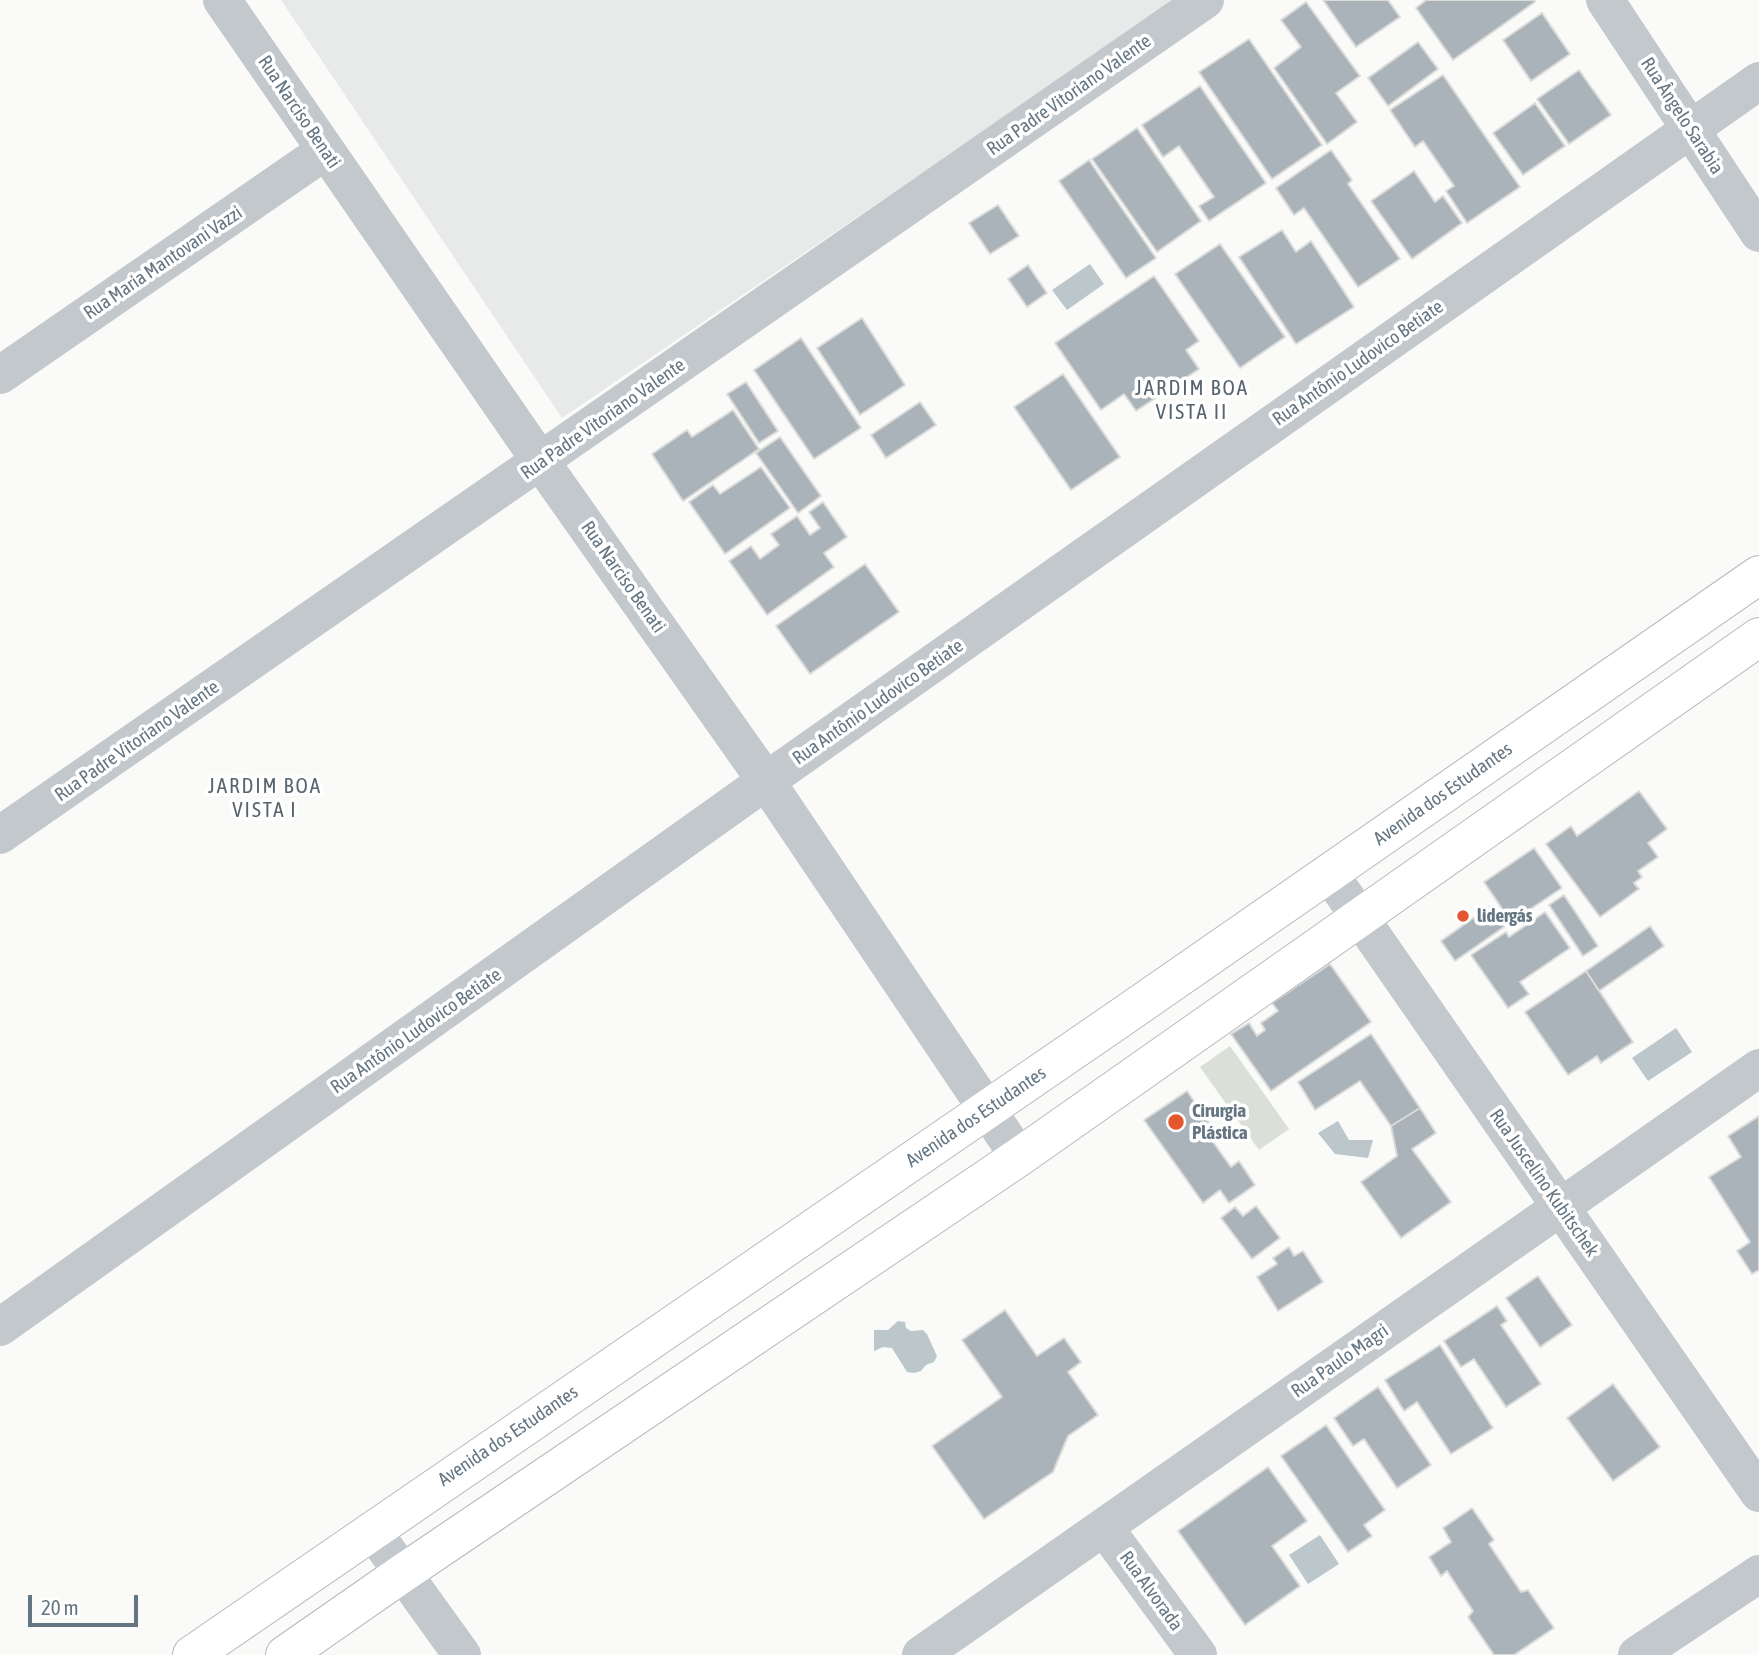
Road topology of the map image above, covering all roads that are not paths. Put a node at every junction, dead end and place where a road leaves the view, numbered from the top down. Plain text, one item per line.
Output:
1 (222, 0) edge
2 (1205, 0) edge
3 (1605, 0) edge
4 (1759, 81) edge
5 (1690, 127) junction
6 (325, 151) junction
7 (1759, 233) edge
8 (0, 374) edge
9 (541, 462) junction
10 (1759, 575) edge
11 (1759, 637) edge
12 (766, 781) junction
13 (0, 835) edge
14 (1329, 873) junction
15 (1360, 918) junction
16 (1759, 1068) edge
17 (987, 1109) junction
18 (1019, 1157) junction
19 (1560, 1207) junction
20 (0, 1327) edge
21 (1759, 1493) edge
22 (1104, 1527) junction
23 (372, 1530) junction
24 (403, 1573) junction
25 (1759, 1574) edge
26 (192, 1655) edge
27 (285, 1655) edge
28 (461, 1655) edge
29 (921, 1655) edge
30 (1198, 1655) edge
31 (1637, 1655) edge

1 - 6 street, Rua Narciso Benati
2 - 9 street, Rua Padre Vitoriano Valente
3 - 5 street, Rua Ângelo Sarabia
4 - 5 street, Rua Antônio Ludovico Betiate
5 - 7 street, Rua Ângelo Sarabia
5 - 12 street, Rua Antônio Ludovico Betiate
6 - 8 street, Rua Maria Mantovani Vazzi
6 - 9 street, Rua Narciso Benati
9 - 12 street, Rua Narciso Benati
9 - 13 street, Rua Padre Vitoriano Valente
10 - 14 street, Avenida dos Estudantes
11 - 15 street
12 - 17 street, Rua Narciso Benati
12 - 20 street, Rua Antônio Ludovico Betiate
14 - 15 street, Rua Juscelino Kubitschek
14 - 17 street, Avenida dos Estudantes
15 - 18 street
15 - 19 street, Rua Juscelino Kubitschek
16 - 19 street, Rua Paulo Magri
17 - 18 street, Rua Narciso Benati
17 - 23 street, Avenida dos Estudantes
18 - 24 street
19 - 21 street, Rua Juscelino Kubitschek
19 - 22 street, Rua Paulo Magri
22 - 29 street, Rua Paulo Magri
22 - 30 street, Rua Alvorada
23 - 24 street
23 - 26 street, Avenida dos Estudantes
24 - 27 street
24 - 28 street
25 - 31 street

